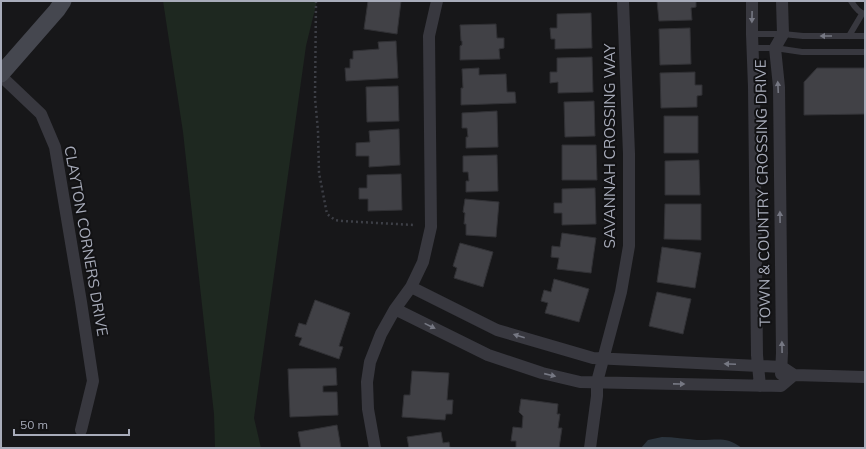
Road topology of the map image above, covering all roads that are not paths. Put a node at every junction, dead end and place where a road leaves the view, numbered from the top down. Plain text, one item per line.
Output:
1 (63, 1) edge
2 (437, 1) edge
3 (624, 1) edge
4 (752, 1) edge
5 (782, 1) edge
6 (851, 1) edge
7 (863, 14) edge
8 (752, 34) junction
9 (782, 34) junction
10 (849, 36) junction
11 (865, 36) edge
12 (752, 48) junction
13 (775, 48) junction
14 (865, 52) edge
15 (1, 75) edge
16 (411, 287) junction
17 (395, 309) junction
18 (603, 359) junction
19 (758, 366) junction
20 (782, 367) junction
21 (794, 375) junction
22 (865, 377) edge
23 (597, 382) junction
24 (760, 386) junction
25 (781, 386) junction
26 (81, 430) dead end
27 (375, 448) edge
28 (590, 448) edge

1 - 15 street
2 - 16 street
3 - 18 street, SAVANNAH CROSSING WAY
4 -> 8 street, TOWN & COUNTRY CROSSING DRIVE
5 - 9 street, TOWN & COUNTRY CROSSING DRIVE
6 - 7 lane
7 - 10 lane
8 - 9 lane
8 - 12 street, TOWN & COUNTRY CROSSING DRIVE
10 -> 9 lane
9 - 13 street, TOWN & COUNTRY CROSSING DRIVE
10 - 11 lane
12 - 13 lane
12 - 19 street, TOWN & COUNTRY CROSSING DRIVE
13 - 14 lane
20 -> 13 street, TOWN & COUNTRY CROSSING DRIVE
15 - 26 street, CLAYTON CORNERS DRIVE
16 - 17 street
18 -> 16 street
17 -> 23 street
17 - 27 street
19 -> 18 street
18 - 23 street, SAVANNAH CROSSING WAY
19 - 20 street
19 - 24 street, TOWN & COUNTRY CROSSING DRIVE
20 - 21 street
20 - 25 street, TOWN & COUNTRY CROSSING DRIVE
21 - 22 street
21 - 25 street
23 -> 24 street
23 - 28 street, SAVANNAH CROSSING WAY
24 - 25 street

